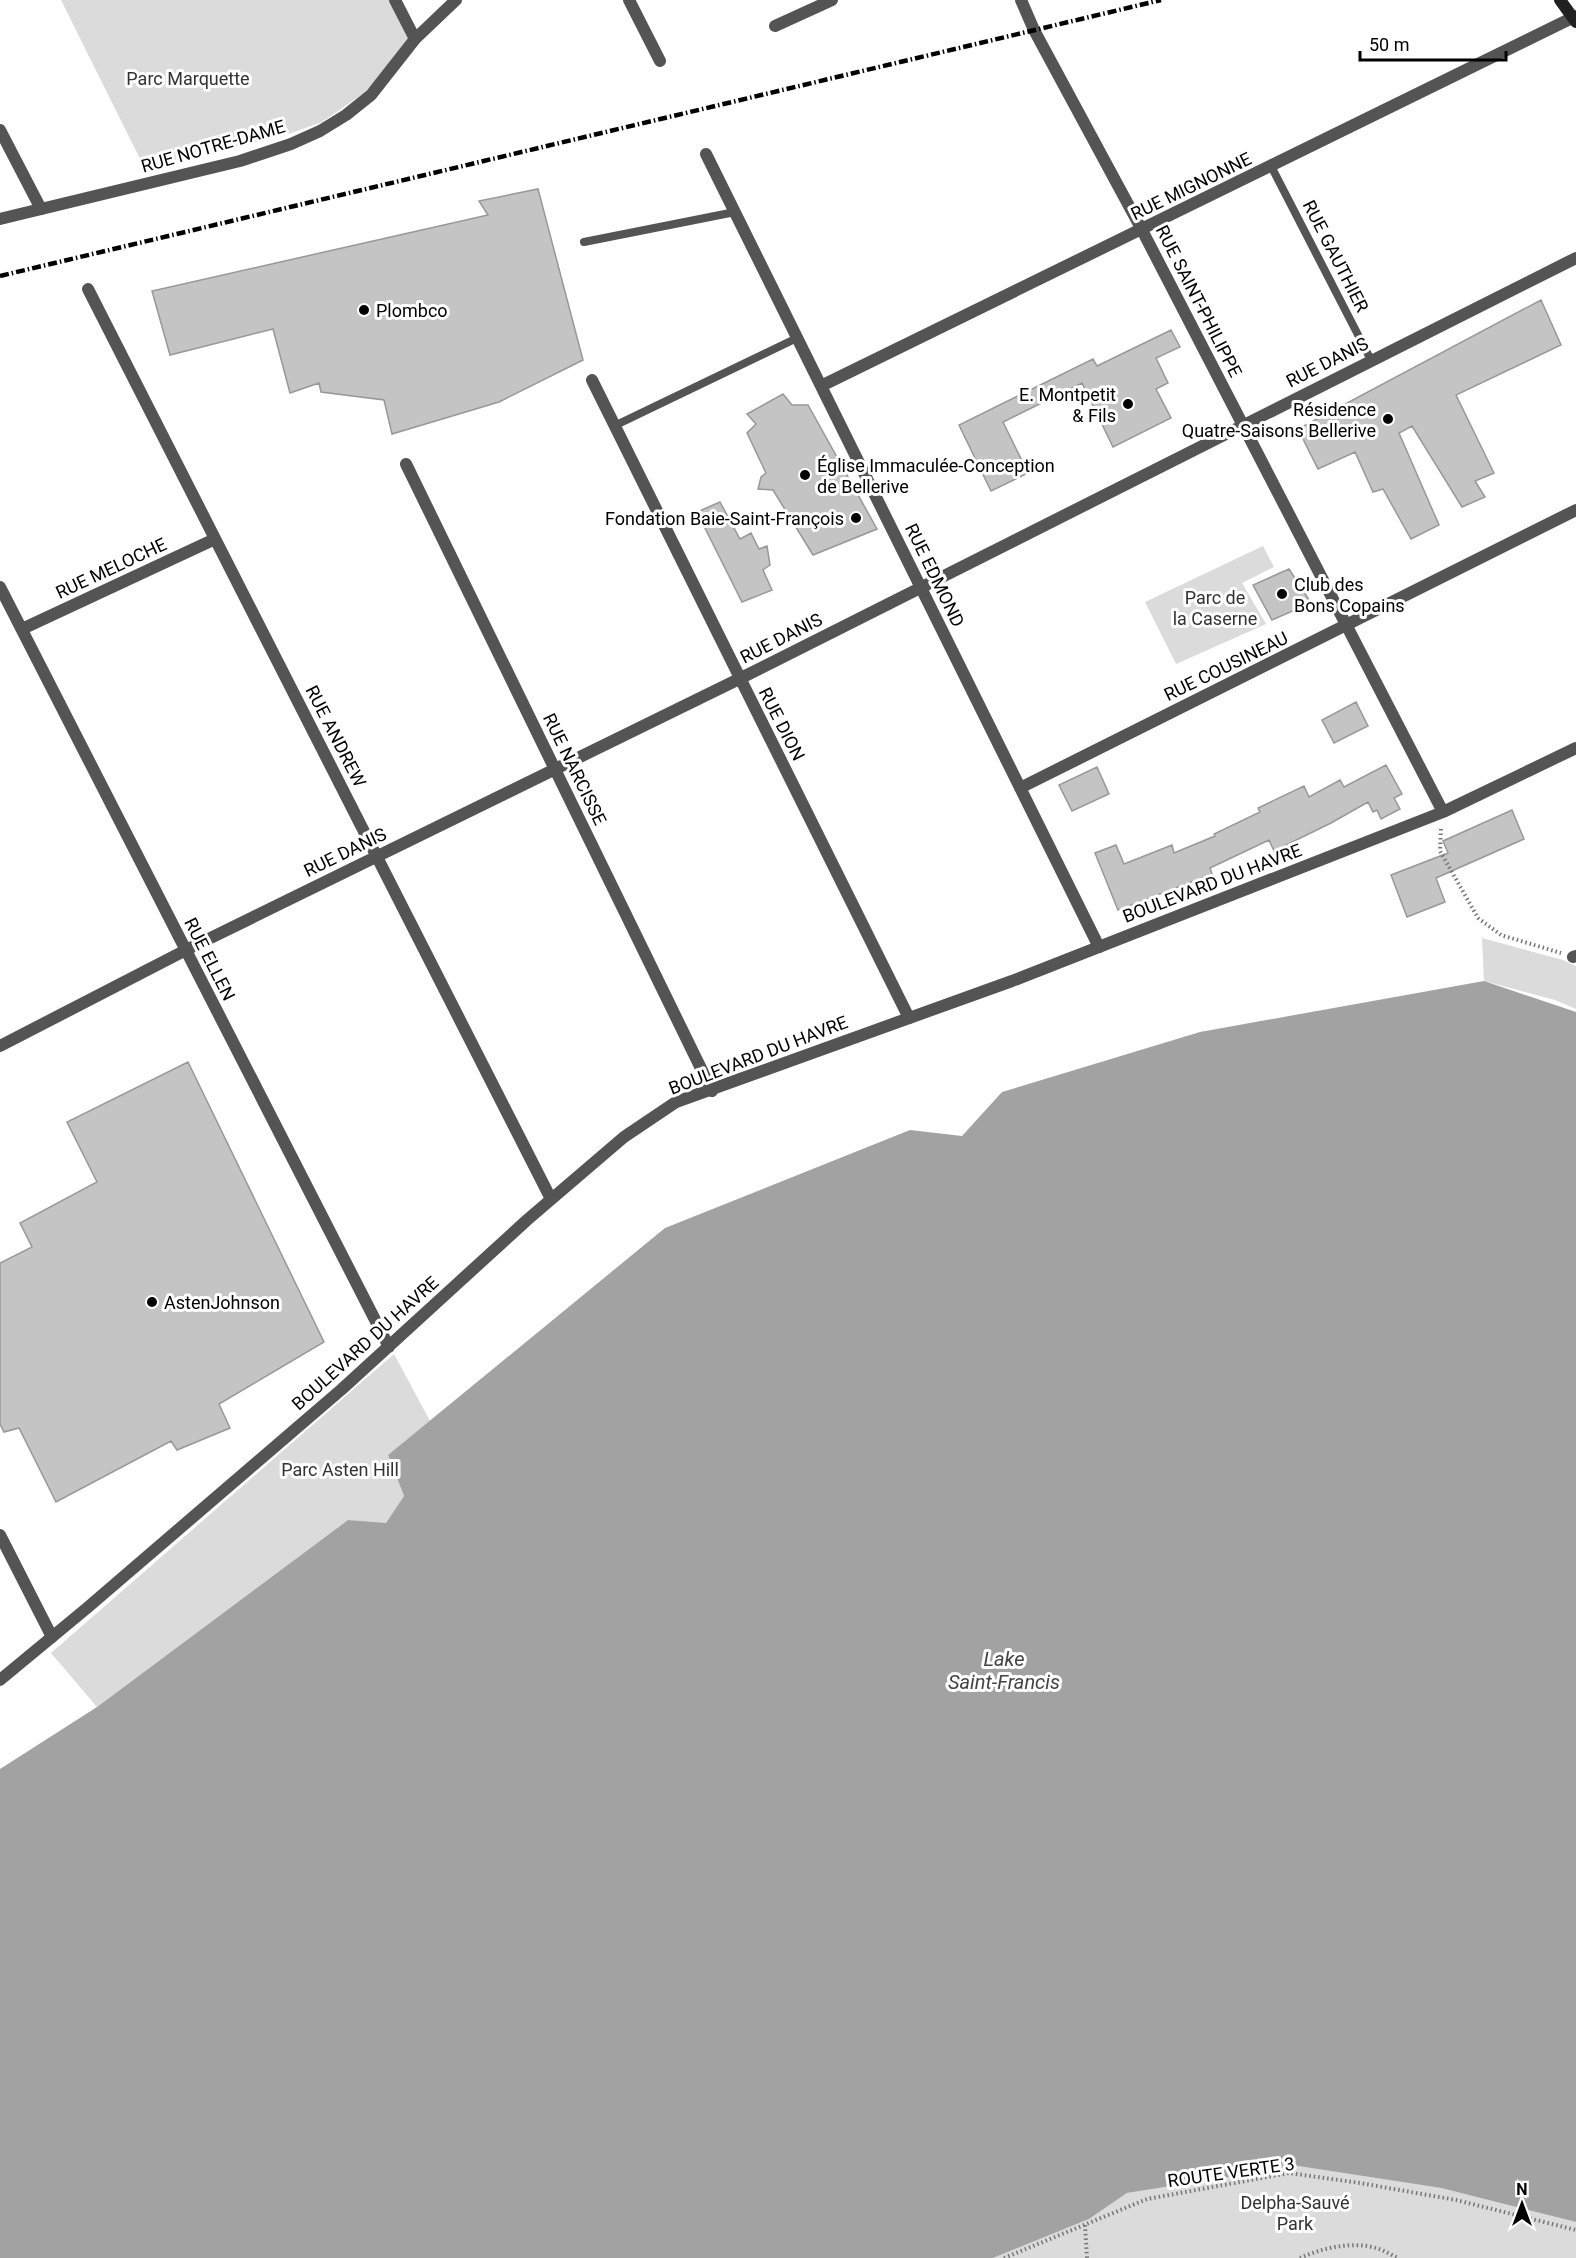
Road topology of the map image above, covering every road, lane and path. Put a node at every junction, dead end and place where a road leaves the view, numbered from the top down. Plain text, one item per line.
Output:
1 (395, 0) edge
2 (456, 0) edge
3 (629, 0) edge
4 (832, 0) edge
5 (1021, 0) edge
6 (1560, 0) edge
7 (1575, 18) edge
8 (775, 26) dead end
9 (415, 39) junction
10 (660, 60) dead end
11 (0, 130) edge
12 (706, 154) dead end
13 (1271, 166) junction
14 (41, 209) junction
15 (735, 212) junction
16 (0, 219) edge
17 (1142, 230) junction
18 (584, 242) dead end
19 (1576, 258) edge
20 (88, 289) dead end
21 (797, 338) junction
22 (1371, 360) junction
23 (592, 380) dead end
24 (821, 386) junction
25 (1243, 425) junction
26 (614, 426) junction
27 (406, 464) dead end
28 (1576, 510) edge
29 (215, 539) junction
30 (0, 587) edge
31 (921, 587) junction
32 (1346, 626) junction
33 (21, 629) junction
34 (739, 678) junction
35 (1576, 748) edge
36 (555, 769) junction
37 (1020, 788) junction
38 (1443, 812) junction
39 (377, 856) junction
40 (1099, 947) junction
41 (186, 951) junction
42 (1574, 956) edge
43 (909, 1018) junction
44 (0, 1046) edge
45 (712, 1090) junction
46 (551, 1200) junction
47 (388, 1347) junction
48 (0, 1535) edge
49 (52, 1637) junction
50 (0, 1680) edge
51 (1085, 2225) junction
52 (1576, 2230) edge
53 (1004, 2258) edge
54 (1087, 2258) edge
55 (1300, 2258) edge
56 (1398, 2258) edge

1 - 9 street
2 - 9 street, RUE NOTRE-DAME
3 - 10 street
4 - 8 street
5 - 17 street, RUE SAINT-PHILIPPE
6 - 7 main road
7 - 13 street, RUE MIGNONNE
9 - 14 street, RUE NOTRE-DAME
11 - 14 street
12 - 15 street, RUE EDMOND
13 - 17 street, RUE MIGNONNE
13 - 22 lane, RUE GAUTHIER
14 - 16 street, RUE NOTRE-DAME
15 - 18 lane
15 - 21 street, RUE EDMOND
17 - 24 street, RUE MIGNONNE
17 - 25 street, RUE SAINT-PHILIPPE
19 - 22 street, RUE DANIS
20 - 29 street, RUE ANDREW
21 - 24 street, RUE EDMOND
21 - 26 lane
22 - 25 street, RUE DANIS
23 - 26 street, RUE DION
24 - 31 street, RUE EDMOND
25 - 31 street, RUE DANIS
25 - 32 street, RUE SAINT-PHILIPPE
26 - 34 street, RUE DION
27 - 36 street, RUE NARCISSE
28 - 32 street, RUE COUSINEAU
29 - 33 street, RUE MELOCHE
29 - 39 street, RUE ANDREW
30 - 33 street, RUE ELLEN
31 - 34 street, RUE DANIS
31 - 37 street, RUE EDMOND
32 - 37 street, RUE COUSINEAU
32 - 38 street, RUE SAINT-PHILIPPE
33 - 41 street, RUE ELLEN
34 - 36 street, RUE DANIS
34 - 43 street, RUE DION
35 - 38 street, BOULEVARD DU HAVRE
36 - 39 street, RUE DANIS
36 - 45 street, RUE NARCISSE
37 - 40 street, RUE EDMOND
38 - 40 street, BOULEVARD DU HAVRE
38 - 42 path
39 - 41 street, RUE DANIS
39 - 46 street, RUE ANDREW
40 - 43 street, BOULEVARD DU HAVRE
41 - 44 street, RUE DANIS
41 - 47 street, RUE ELLEN
43 - 45 street, BOULEVARD DU HAVRE
45 - 46 street, BOULEVARD DU HAVRE
46 - 47 street, BOULEVARD DU HAVRE
47 - 49 street, BOULEVARD DU HAVRE
48 - 49 street
49 - 50 street, BOULEVARD DU HAVRE
51 - 52 path, ROUTE VERTE 3
51 - 53 path, ROUTE VERTE 3
51 - 54 path
55 - 56 path

